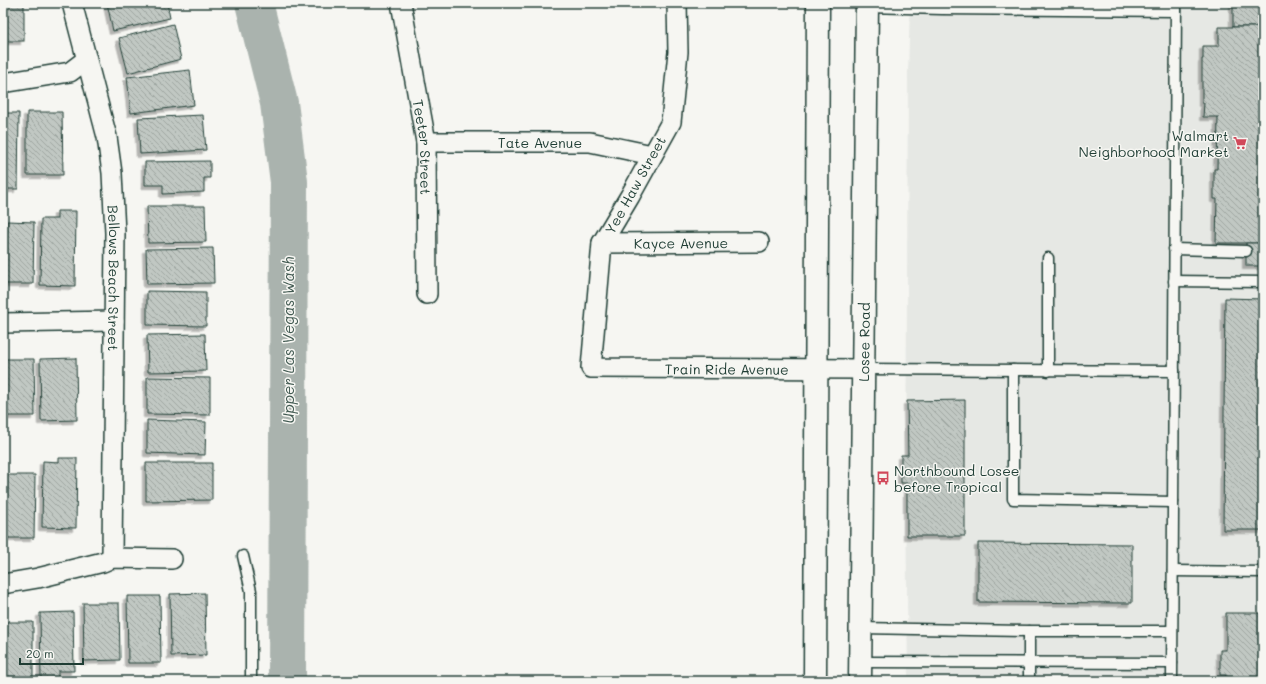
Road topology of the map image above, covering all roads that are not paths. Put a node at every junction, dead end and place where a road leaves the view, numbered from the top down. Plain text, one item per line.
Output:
1 (72, 3) edge
2 (401, 3) edge
3 (677, 3) edge
4 (818, 3) edge
5 (867, 5) edge
6 (942, 6) edge
7 (1079, 7) edge
8 (1176, 7) edge
9 (87, 59) junction
10 (3, 83) edge
11 (426, 142) junction
12 (652, 155) junction
13 (759, 242) dead end
14 (602, 243) junction
15 (1174, 250) junction
16 (1246, 250) dead end
17 (1048, 258) dead end
18 (1174, 281) junction
19 (1263, 282) edge
20 (427, 294) dead end
21 (114, 321) junction
22 (3, 323) edge
23 (591, 368) joint
24 (815, 369) junction
25 (863, 369) junction
26 (1013, 370) junction
27 (1048, 371) junction
28 (1174, 371) junction
29 (1173, 502) junction
30 (243, 556) dead end
31 (112, 558) junction
32 (172, 559) dead end
33 (1173, 571) junction
34 (1263, 572) edge
35 (3, 584) edge
36 (861, 628) junction
37 (1029, 631) junction
38 (1172, 631) junction
39 (1029, 663) junction
40 (1172, 663) junction
41 (860, 671) edge
42 (251, 681) edge
43 (815, 681) edge
44 (1028, 681) edge
45 (1172, 681) edge

1 - 9 street, Bellows Beach Street
2 - 11 street, Teeter Street
3 - 12 street, Yee Haw Street
4 - 24 main road
5 - 6 lane
5 - 25 main road, Losee Road
6 - 7 lane
7 - 8 lane
8 - 15 lane
9 - 10 street
9 - 21 street, Bellows Beach Street
11 - 12 street, Tate Avenue
11 - 20 street, Teeter Street
12 - 14 street, Yee Haw Street
13 - 14 street, Kayce Avenue
14 - 23 street, Yee Haw Street
15 - 16 lane
15 - 18 lane
17 - 27 lane
18 - 19 lane
18 - 28 lane
21 - 22 street
21 - 31 street, Bellows Beach Street
23 - 24 street, Train Ride Avenue
24 - 25 street, Train Ride Avenue
24 - 43 main road
25 - 26 lane
25 - 36 main road, Losee Road
26 - 27 lane
26 - 29 lane
27 - 28 lane
28 - 29 lane
29 - 33 lane
30 - 42 lane
31 - 32 street
31 - 35 street
33 - 34 lane
33 - 38 lane
36 - 37 lane
36 - 41 main road, Losee Road
37 - 38 lane
37 - 39 lane
38 - 40 lane
39 - 40 lane
39 - 41 lane
39 - 44 lane
40 - 45 lane

